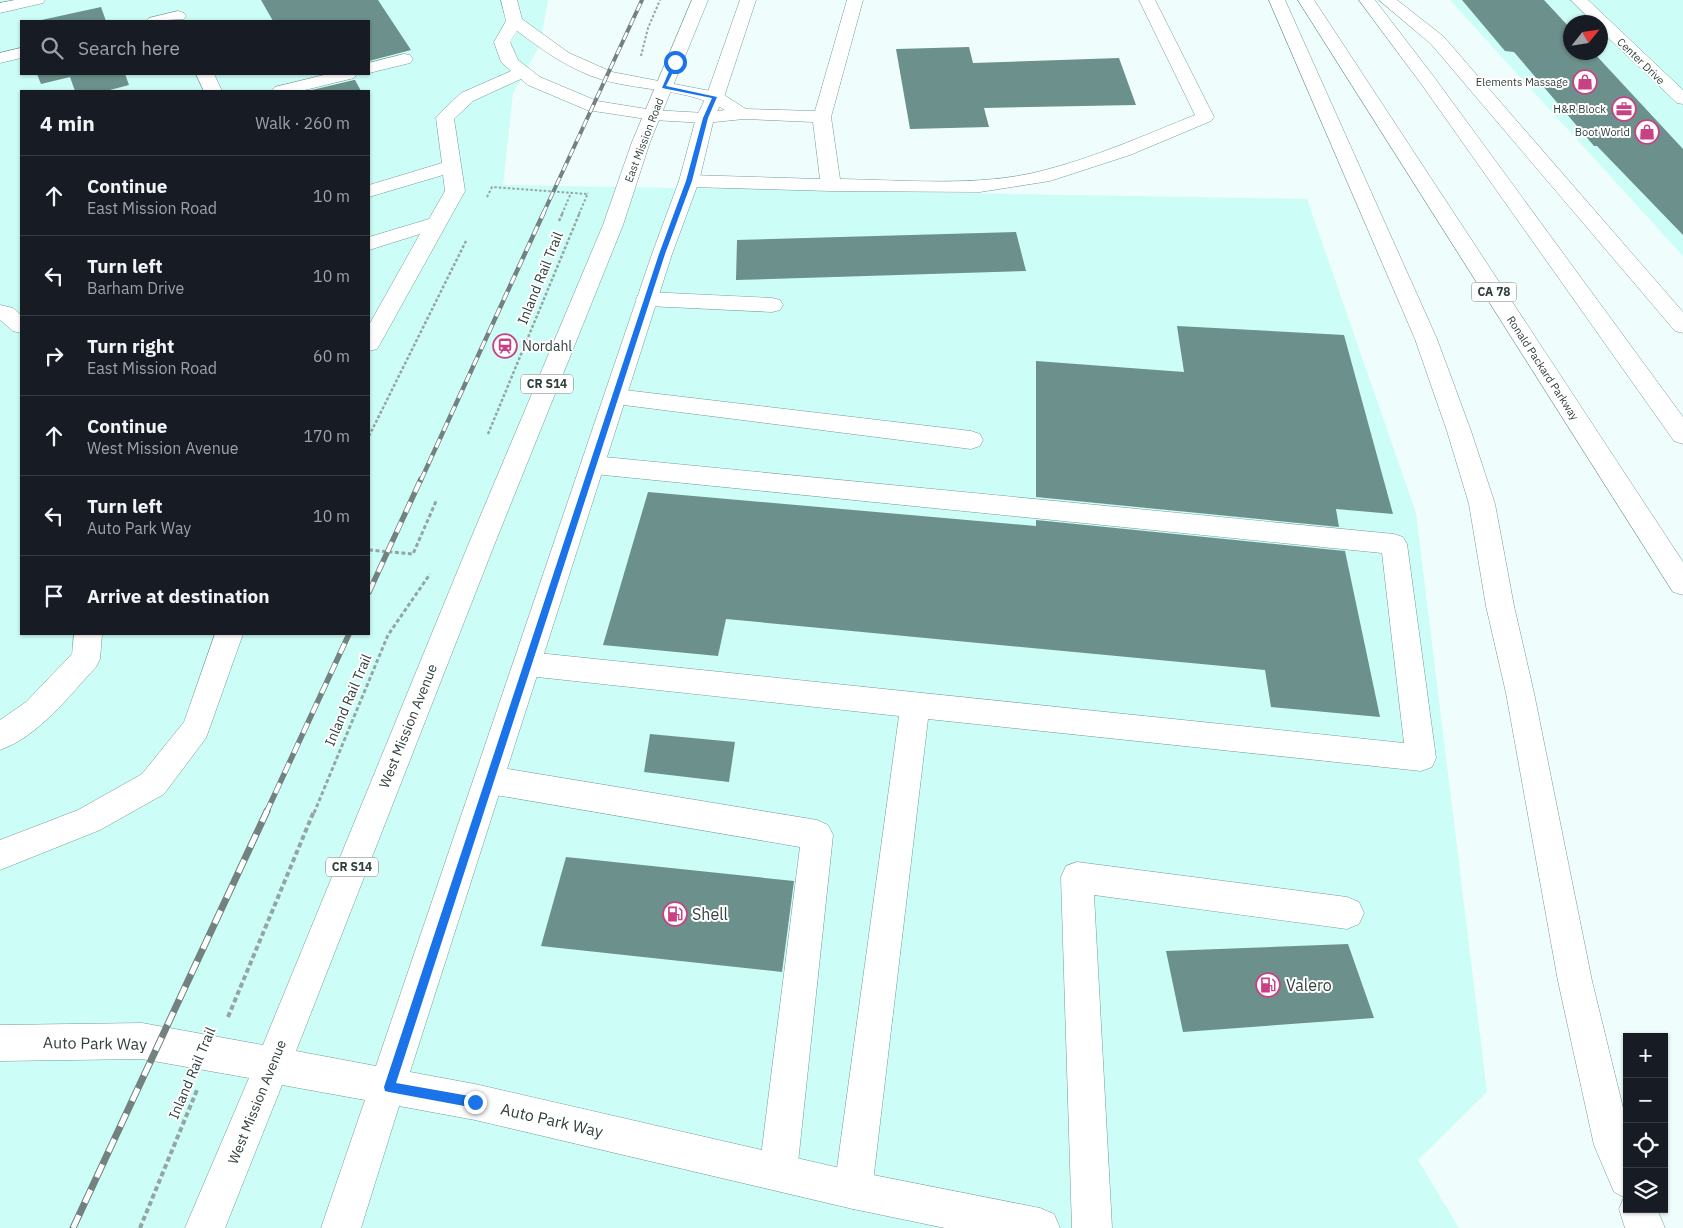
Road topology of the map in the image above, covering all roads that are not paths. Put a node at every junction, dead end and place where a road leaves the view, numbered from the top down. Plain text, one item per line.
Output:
1 (37, 0) edge
2 (171, 0) edge
3 (509, 0) edge
4 (700, 0) edge
5 (748, 0) edge
6 (854, 0) edge
7 (1147, 0) edge
8 (1277, 0) edge
9 (1306, 0) edge
10 (1366, 0) edge
11 (1387, 0) edge
12 (1579, 0) edge
13 (0, 8) edge
14 (180, 18) edge
15 (163, 20) edge
16 (514, 21) junction
17 (20, 53) edge
18 (0, 58) edge
19 (404, 59) dead end
20 (370, 68) edge
21 (522, 72) junction
22 (205, 75) edge
23 (344, 75) edge
24 (663, 87) junction
25 (213, 90) edge
26 (285, 90) edge
27 (715, 97) junction
28 (1683, 100) edge
29 (744, 114) junction
30 (653, 115) junction
31 (822, 117) junction
32 (706, 118) junction
33 (452, 166) junction
34 (689, 181) junction
35 (831, 185) junction
36 (370, 191) edge
37 (436, 223) junction
38 (613, 225) joint
39 (370, 244) edge
40 (647, 299) junction
41 (772, 305) dead end
42 (0, 312) edge
43 (20, 325) edge
44 (1683, 326) edge
45 (370, 342) edge
46 (616, 397) junction
47 (1683, 435) edge
48 (971, 440) dead end
49 (594, 465) junction
50 (1683, 584) edge
51 (88, 635) edge
52 (229, 635) edge
53 (528, 664) junction
54 (915, 705) junction
55 (0, 737) edge
56 (490, 780) junction
57 (0, 855) edge
58 (1347, 913) dead end
59 (0, 1043) edge
60 (272, 1066) junction
61 (389, 1087) junction
62 (1623, 1170) edge
63 (778, 1172) junction
64 (853, 1190) junction
65 (1639, 1213) edge
66 (205, 1228) edge
67 (341, 1228) edge
68 (1040, 1228) edge
69 (1092, 1228) edge
70 (1645, 1228) edge

1 - 13 main road
2 - 14 main road
3 - 16 main road
4 - 24 main road, East Mission Road / CR S14
5 - 27 main road
6 - 31 main road
7 - 35 main road
8 - 62 main road
9 - 50 main road, Ronald Packard Parkway / CA 78
10 - 47 main road
11 - 44 main road
12 - 28 main road, Center Drive
14 - 15 main road
16 - 21 main road
16 - 24 main road
17 - 18 main road
19 - 20 main road
21 - 30 main road
21 - 33 main road
22 - 25 main road
23 - 26 main road
24 - 27 main road
24 - 30 main road, East Mission Road / CR S14
27 - 29 main road
27 - 32 main road
29 - 31 main road
29 - 32 main road
30 - 32 main road
30 - 38 main road, East Mission Road / CR S14
31 - 35 main road
32 - 34 main road
33 - 36 main road
33 - 37 main road
34 - 35 main road
34 - 40 main road
37 - 39 main road
37 - 45 main road
38 - 60 main road, West Mission Avenue / CR S14
40 - 41 main road
40 - 46 main road
42 - 43 main road
46 - 48 main road
46 - 49 main road
49 - 53 main road
49 - 54 main road
51 - 55 main road
52 - 57 main road
53 - 54 main road
53 - 56 main road
54 - 64 main road
56 - 61 main road
56 - 63 main road
58 - 69 main road
59 - 60 main road, Auto Park Way
60 - 61 main road, Auto Park Way
60 - 66 main road, West Mission Avenue / CR S14
61 - 63 main road, Auto Park Way
61 - 67 main road
63 - 64 main road, Auto Park Way
64 - 68 main road, Auto Park Way
65 - 70 main road

